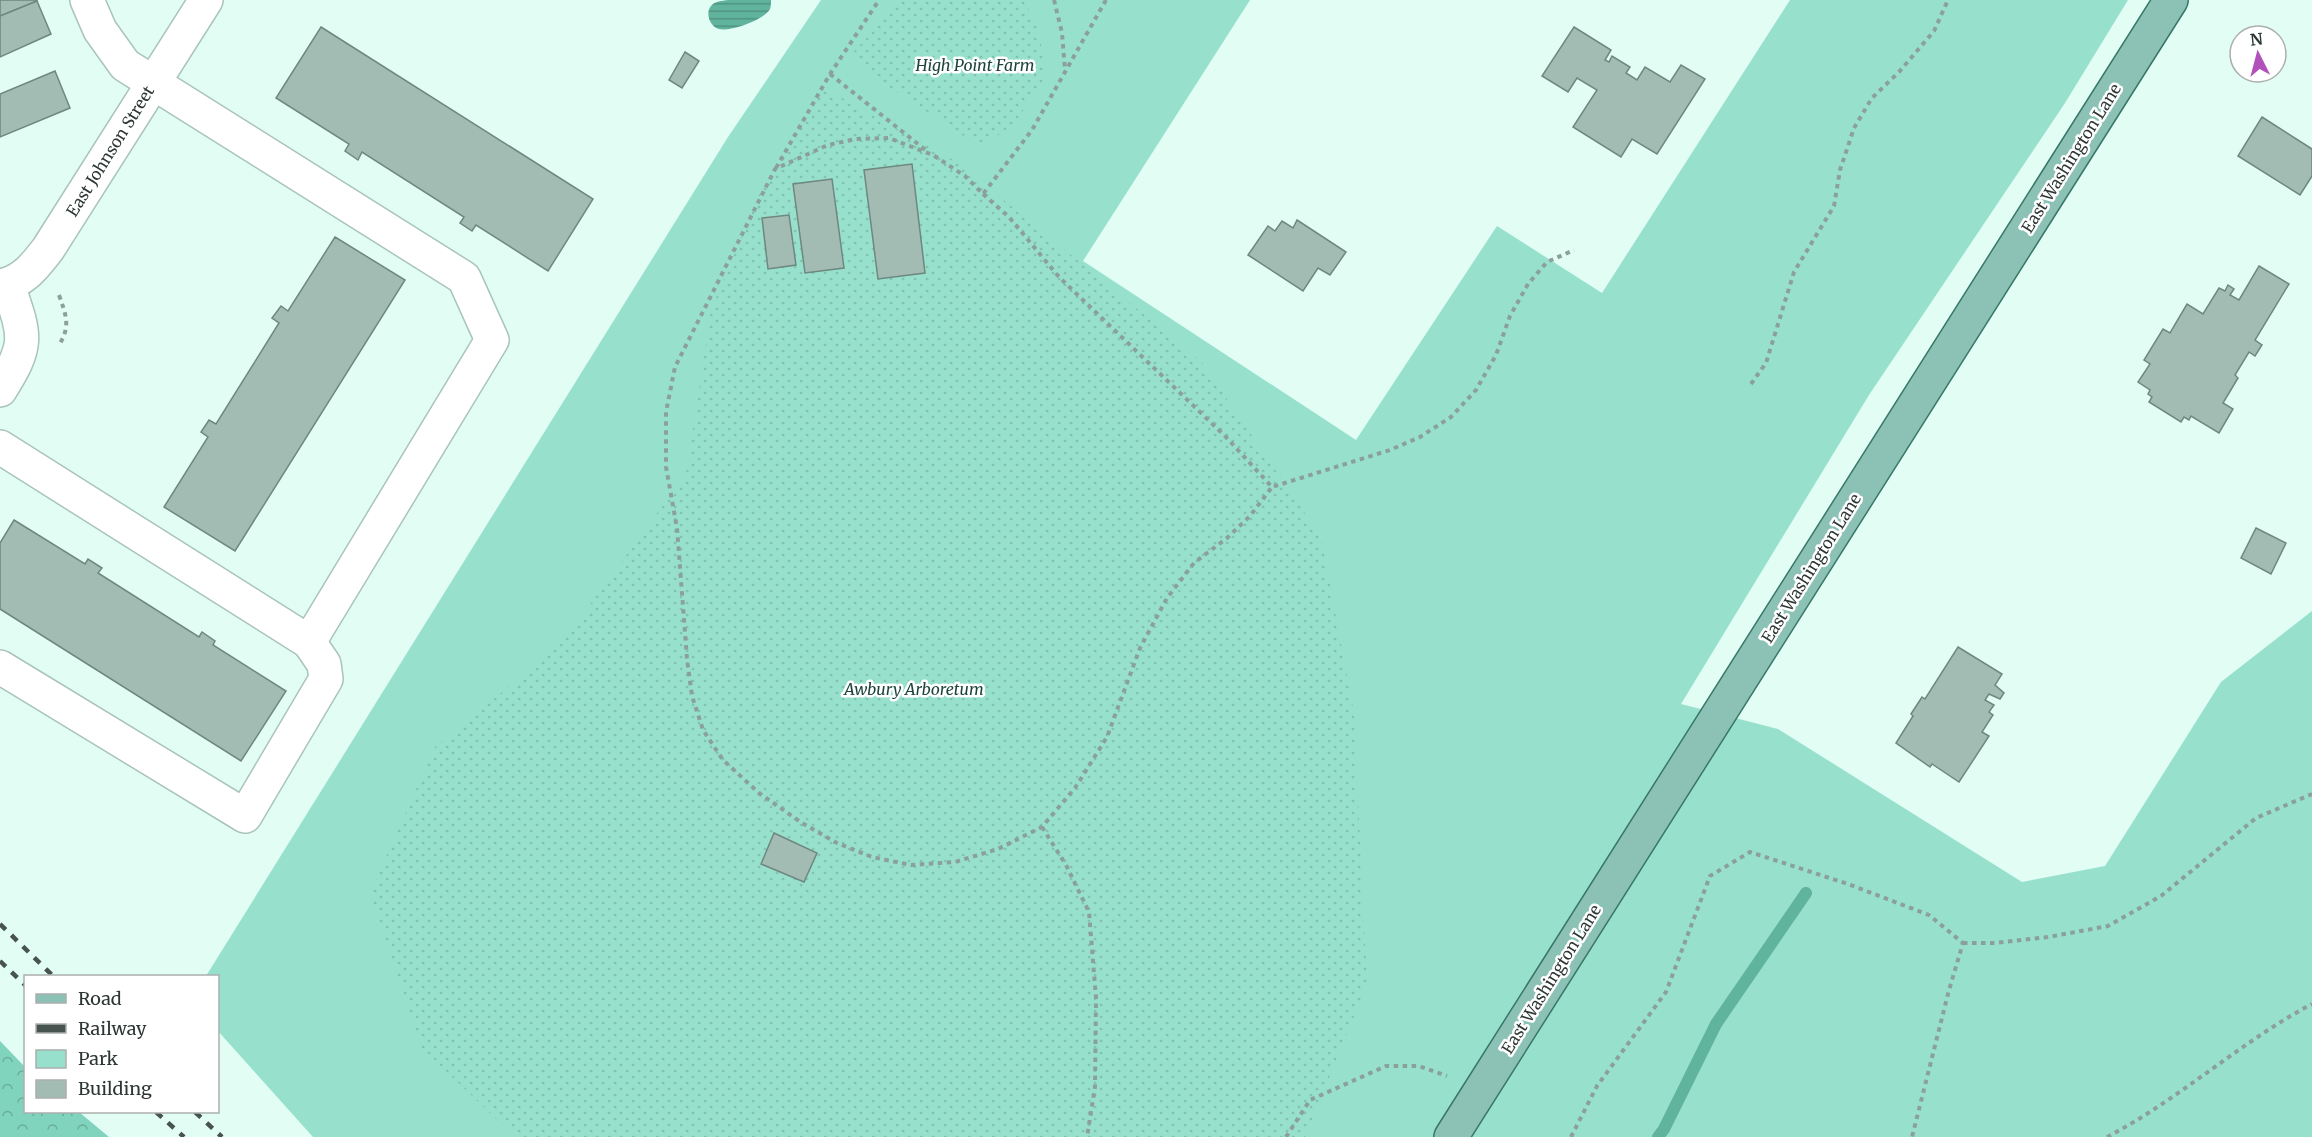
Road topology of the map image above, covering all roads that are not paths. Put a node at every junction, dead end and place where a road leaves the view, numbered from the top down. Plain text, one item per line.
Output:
1 (87, 0) edge
2 (206, 0) edge
3 (2171, 0) edge
4 (154, 82) junction
5 (4, 286) edge
6 (0, 390) edge
7 (0, 447) edge
8 (309, 642) junction
9 (0, 667) edge
10 (1451, 1137) edge

1 - 4 street
2 - 4 street, East Johnson Street
3 - 10 main road, East Washington Lane
4 - 5 street, East Johnson Street
4 - 8 street
5 - 6 street
7 - 8 street
8 - 9 street

